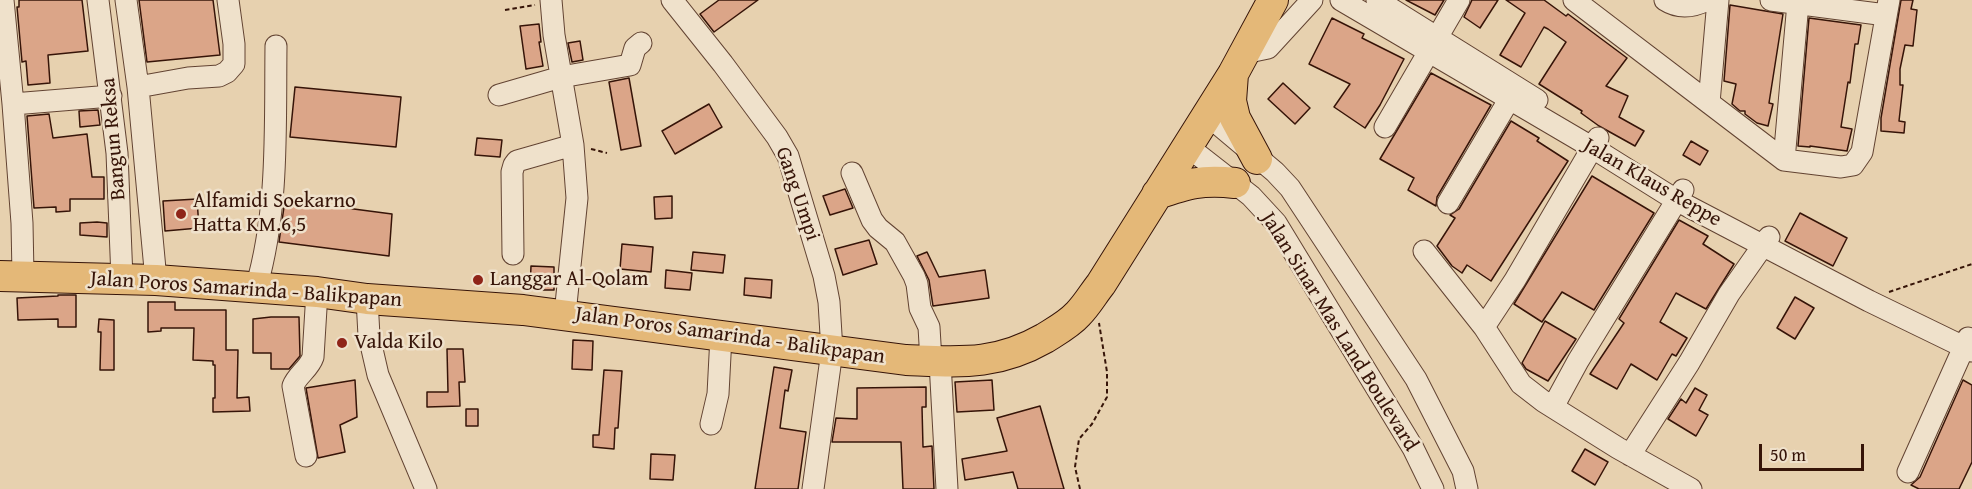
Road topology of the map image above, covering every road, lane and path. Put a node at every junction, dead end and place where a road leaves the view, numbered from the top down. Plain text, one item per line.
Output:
1 (3, 0) edge
2 (98, 0) edge
3 (126, 0) edge
4 (228, 0) edge
5 (551, 0) edge
6 (672, 0) edge
7 (1273, 0) edge
8 (1312, 0) edge
9 (1341, 0) edge
10 (1377, 0) edge
11 (1459, 0) edge
12 (1574, 0) edge
13 (1665, 0) edge
14 (1707, 0) edge
15 (1718, 0) edge
16 (1771, 0) edge
17 (1798, 3) junction
18 (1888, 8) edge
19 (641, 43) dead end
20 (1432, 44) junction
21 (276, 46) dead end
22 (1238, 64) junction
23 (561, 78) junction
24 (138, 87) junction
25 (500, 94) dead end
26 (1512, 94) junction
27 (111, 96) junction
28 (1709, 103) junction
29 (13, 104) junction
30 (1206, 114) junction
31 (1385, 127) dead end
32 (1595, 143) junction
33 (573, 145) junction
34 (1187, 146) junction
35 (1257, 159) junction
36 (1784, 160) junction
37 (852, 173) dead end
38 (1235, 183) junction
39 (1290, 188) junction
40 (1157, 194) junction
41 (1680, 195) junction
42 (1448, 203) dead end
43 (1267, 212) junction
44 (1765, 241) junction
45 (1424, 251) dead end
46 (513, 254) dead end
47 (1972, 264) edge
48 (12, 276) edge
49 (123, 279) junction
50 (156, 280) junction
51 (256, 288) junction
52 (316, 292) junction
53 (1881, 295) junction
54 (367, 299) junction
55 (1086, 304) junction
56 (565, 314) junction
57 (1484, 327) junction
58 (721, 336) junction
59 (1969, 344) edge
60 (832, 351) junction
61 (936, 361) junction
62 (1552, 407) junction
63 (711, 423) dead end
64 (1630, 455) junction
65 (306, 456) dead end
66 (1908, 472) dead end
67 (426, 489) edge
68 (813, 489) edge
69 (947, 489) edge
70 (1080, 489) edge
71 (1433, 489) edge
72 (1467, 489) edge
73 (1691, 489) edge

1 - 29 street
2 - 27 street, Bangun Reksa
3 - 24 street
4 - 24 street
5 - 23 street
6 - 60 street, Gang Umpi
7 - 22 highway, Jalan Poros Samarinda - Balikpapan
8 - 22 street
9 - 20 street, Jalan Klaus Reppe
10 - 20 street, Jalan Klaus Reppe
11 - 20 street
12 - 28 street
13 - 14 street
15 - 28 street
16 - 17 street
17 - 18 street
17 - 36 street
18 - 36 street
19 - 23 street
20 - 26 street, Jalan Klaus Reppe
20 - 31 street
21 - 51 street
22 - 30 highway, Jalan Poros Samarinda - Balikpapan
22 - 35 highway
23 - 25 street
23 - 33 street
24 - 50 street
26 - 32 street, Jalan Klaus Reppe
26 - 42 street
27 - 29 street
27 - 49 street, Bangun Reksa
28 - 36 street
29 - 48 street
30 - 34 highway, Jalan Poros Samarinda - Balikpapan
30 - 35 street, Jalan Sinar Mas Land Boulevard
32 - 41 street, Jalan Klaus Reppe
32 - 57 street
33 - 46 street
33 - 56 street
34 - 38 street, Jalan Sinar Mas Land Boulevard
34 - 40 highway, Jalan Poros Samarinda - Balikpapan
35 - 39 street, Jalan Sinar Mas Land Boulevard
37 - 61 street
38 - 40 highway
38 - 43 street, Jalan Sinar Mas Land Boulevard
39 - 43 street
39 - 72 street, Jalan Sinar Mas Land Boulevard
40 - 55 highway, Jalan Poros Samarinda - Balikpapan
41 - 44 street, Jalan Klaus Reppe
41 - 62 street
43 - 71 street, Jalan Sinar Mas Land Boulevard
44 - 53 street, Jalan Klaus Reppe
44 - 59 street, Jalan Klaus Reppe
44 - 64 street
45 - 57 street
47 - 53 path
48 - 49 highway, Jalan Poros Samarinda - Balikpapan
49 - 50 highway, Jalan Poros Samarinda - Balikpapan
50 - 51 highway, Jalan Poros Samarinda - Balikpapan
51 - 52 highway, Jalan Poros Samarinda - Balikpapan
52 - 54 highway, Jalan Poros Samarinda - Balikpapan
52 - 65 street
53 - 59 street, Jalan Klaus Reppe
54 - 56 highway, Jalan Poros Samarinda - Balikpapan
54 - 67 street
55 - 61 highway, Jalan Poros Samarinda - Balikpapan
55 - 70 path
56 - 58 highway, Jalan Poros Samarinda - Balikpapan
57 - 62 street
58 - 60 highway, Jalan Poros Samarinda - Balikpapan
58 - 63 street
59 - 66 street
60 - 61 highway, Jalan Poros Samarinda - Balikpapan
60 - 68 street, Gang Umpi
61 - 69 street
62 - 64 street
64 - 73 street

